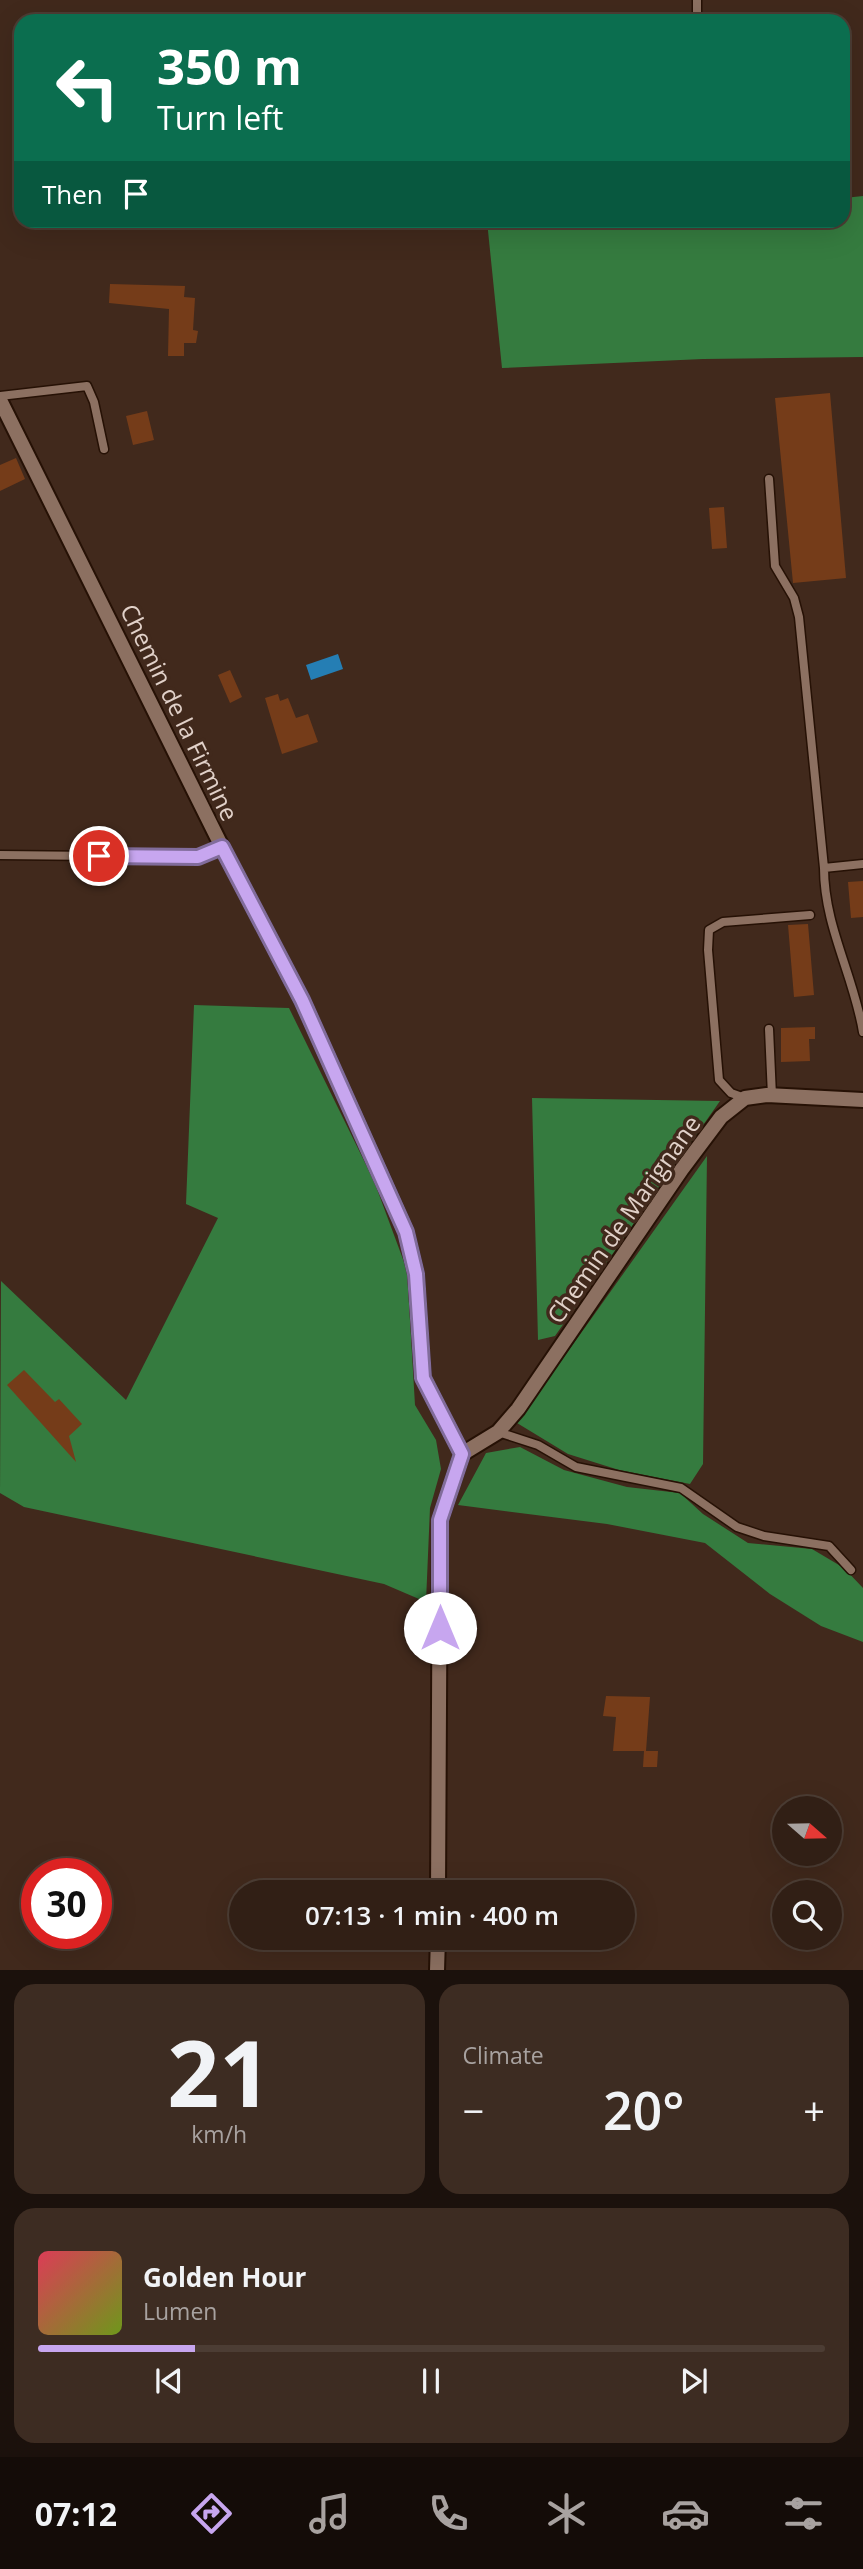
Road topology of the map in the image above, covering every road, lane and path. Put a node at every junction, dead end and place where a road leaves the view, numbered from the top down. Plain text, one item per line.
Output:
1 (0, 398) edge
2 (104, 449) dead end
3 (769, 479) dead end
4 (222, 847) junction
5 (0, 855) edge
6 (863, 864) edge
7 (824, 868) junction
8 (810, 915) dead end
9 (769, 1029) dead end
10 (863, 1032) edge
11 (772, 1096) junction
12 (745, 1098) junction
13 (863, 1100) edge
14 (498, 1432) junction
15 (462, 1454) junction
16 (851, 1570) dead end
17 (438, 1880) edge
18 (438, 1950) edge
19 (437, 1970) edge

1 - 2 lane
1 - 4 street, Chemin de la Firmine
3 - 7 lane
4 - 5 lane
4 - 15 street, Chemin de la Firmine
6 - 7 lane
7 - 10 lane
8 - 12 lane
9 - 11 lane
11 - 12 street
11 - 13 street
12 - 14 street, Chemin de Marignane
14 - 15 street, Chemin de Marignane
14 - 16 lane
15 - 17 street
18 - 19 street

